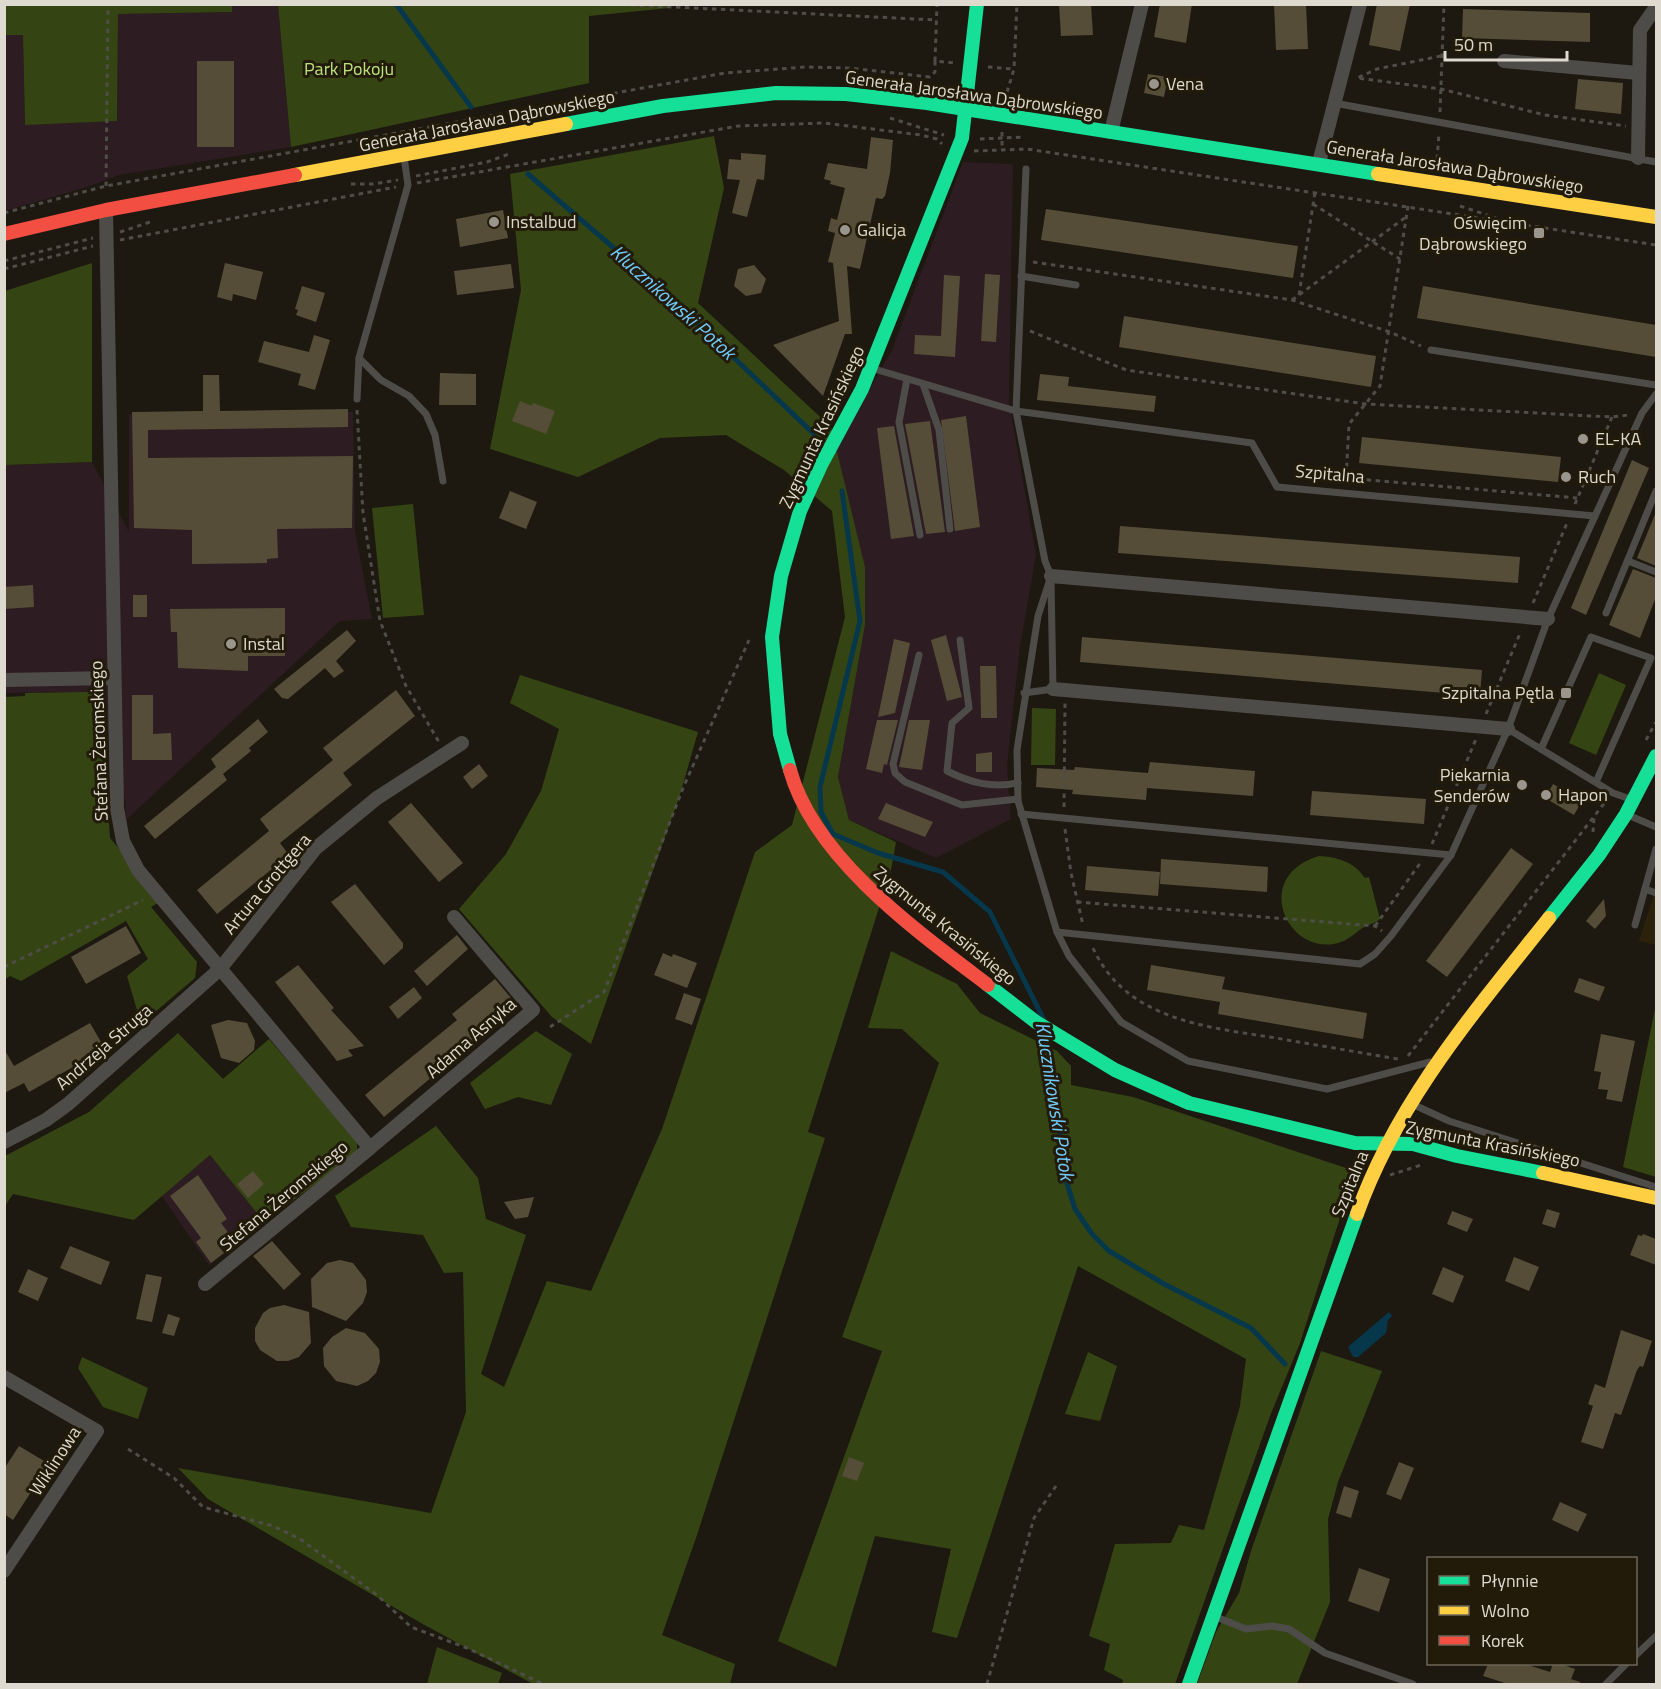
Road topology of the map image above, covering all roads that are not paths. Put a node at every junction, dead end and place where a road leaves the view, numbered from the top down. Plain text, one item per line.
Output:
1 (977, 4) edge
2 (1142, 4) edge
3 (1360, 4) edge
4 (1656, 7) edge
5 (1504, 61) dead end
6 (1638, 73) junction
7 (1334, 103) junction
8 (967, 109) junction
9 (1111, 132) junction
10 (404, 155) junction
11 (1638, 158) junction
12 (1656, 162) edge
13 (1318, 163) junction
14 (1026, 169) dead end
15 (106, 210) junction
16 (1656, 217) edge
17 (4, 234) edge
18 (1021, 276) junction
19 (1076, 285) dead end
20 (1431, 350) road end
21 (359, 358) junction
22 (871, 368) junction
23 (907, 379) junction
24 (923, 384) junction
25 (1656, 385) edge
26 (1656, 394) edge
27 (357, 399) road end
28 (1016, 411) junction
29 (444, 481) dead end
30 (1656, 490) edge
31 (1595, 516) junction
32 (950, 529) dead end
33 (920, 535) dead end
34 (1628, 561) junction
35 (1656, 572) edge
36 (1051, 576) junction
37 (1606, 613) dead end
38 (1548, 619) junction
39 (960, 640) dead end
40 (919, 655) dead end
41 (113, 678) junction
42 (4, 680) edge
43 (1059, 688) junction
44 (1024, 693) junction
45 (1508, 729) junction
46 (462, 743) dead end
47 (1541, 749) junction
48 (1656, 756) edge
49 (1596, 782) junction
50 (1018, 783) junction
51 (1018, 799) junction
52 (1633, 800) junction
53 (1021, 814) junction
54 (1626, 814) junction
55 (1656, 827) edge
56 (1656, 849) edge
57 (1451, 855) junction
58 (1645, 889) junction
59 (1656, 894) edge
60 (454, 917) dead end
61 (1635, 925) dead end
62 (1057, 932) junction
63 (220, 969) junction
64 (1436, 1061) junction
65 (1412, 1104) junction
66 (4, 1142) edge
67 (1387, 1143) junction
68 (370, 1148) junction
69 (1656, 1186) edge
70 (1656, 1198) edge
71 (205, 1284) dead end
72 (4, 1377) edge
73 (4, 1571) edge
74 (1214, 1616) junction
75 (1656, 1636) edge
76 (1637, 1653) edge
77 (1625, 1665) edge
78 (1189, 1684) edge
79 (1413, 1684) edge
80 (1606, 1684) edge

1 - 8 street, Zygmunta Krasińskiego
2 - 9 street
3 - 7 street
4 - 6 street
5 - 6 street
6 - 11 street
7 - 11 lane
7 - 13 street
8 - 9 street, Generała Jarosława Dąbrowskiego
8 - 10 street, Generała Jarosława Dąbrowskiego
8 - 22 street, Zygmunta Krasińskiego
9 - 13 street, Generała Jarosława Dąbrowskiego
10 - 15 street, Generała Jarosława Dąbrowskiego
10 - 21 lane
11 - 12 lane
13 - 16 street, Generała Jarosława Dąbrowskiego
14 - 18 lane
15 - 17 street, Generała Jarosława Dąbrowskiego
15 - 41 street, Stefana Żeromskiego
18 - 19 lane
18 - 28 lane
20 - 25 lane
21 - 27 lane
21 - 29 lane
22 - 23 lane
22 - 67 street, Zygmunta Krasińskiego
23 - 24 lane
23 - 33 lane
24 - 28 lane
24 - 32 lane
26 - 31 lane
28 - 31 lane, Szpitalna
28 - 36 lane
30 - 34 lane
31 - 38 lane
34 - 35 lane
34 - 37 lane
36 - 38 street
36 - 43 lane
36 - 44 lane
38 - 45 lane
39 - 50 lane
40 - 51 lane
41 - 42 street
41 - 63 street, Stefana Żeromskiego
43 - 44 lane
43 - 45 street
44 - 50 lane
45 - 47 lane
45 - 57 lane
46 - 63 street, Artura Grottgera
47 - 49 lane
47 - 49 lane
48 - 52 street, Szpitalna
49 - 52 lane
50 - 51 lane
51 - 53 lane
52 - 54 street, Szpitalna
53 - 57 lane
53 - 62 lane
54 - 55 lane
54 - 64 street, Szpitalna
56 - 58 lane
57 - 62 lane
58 - 59 lane
58 - 61 lane
60 - 68 street, Adama Asnyka
62 - 64 lane
63 - 66 street, Andrzeja Struga
63 - 68 street, Stefana Żeromskiego
64 - 65 street, Szpitalna
65 - 67 street, Szpitalna
65 - 69 lane
67 - 70 street, Zygmunta Krasińskiego
67 - 74 street, Szpitalna
68 - 71 street, Stefana Żeromskiego
72 - 73 street, Wiklinowa
74 - 78 street, Szpitalna
74 - 79 lane
75 - 76 lane
77 - 80 lane

